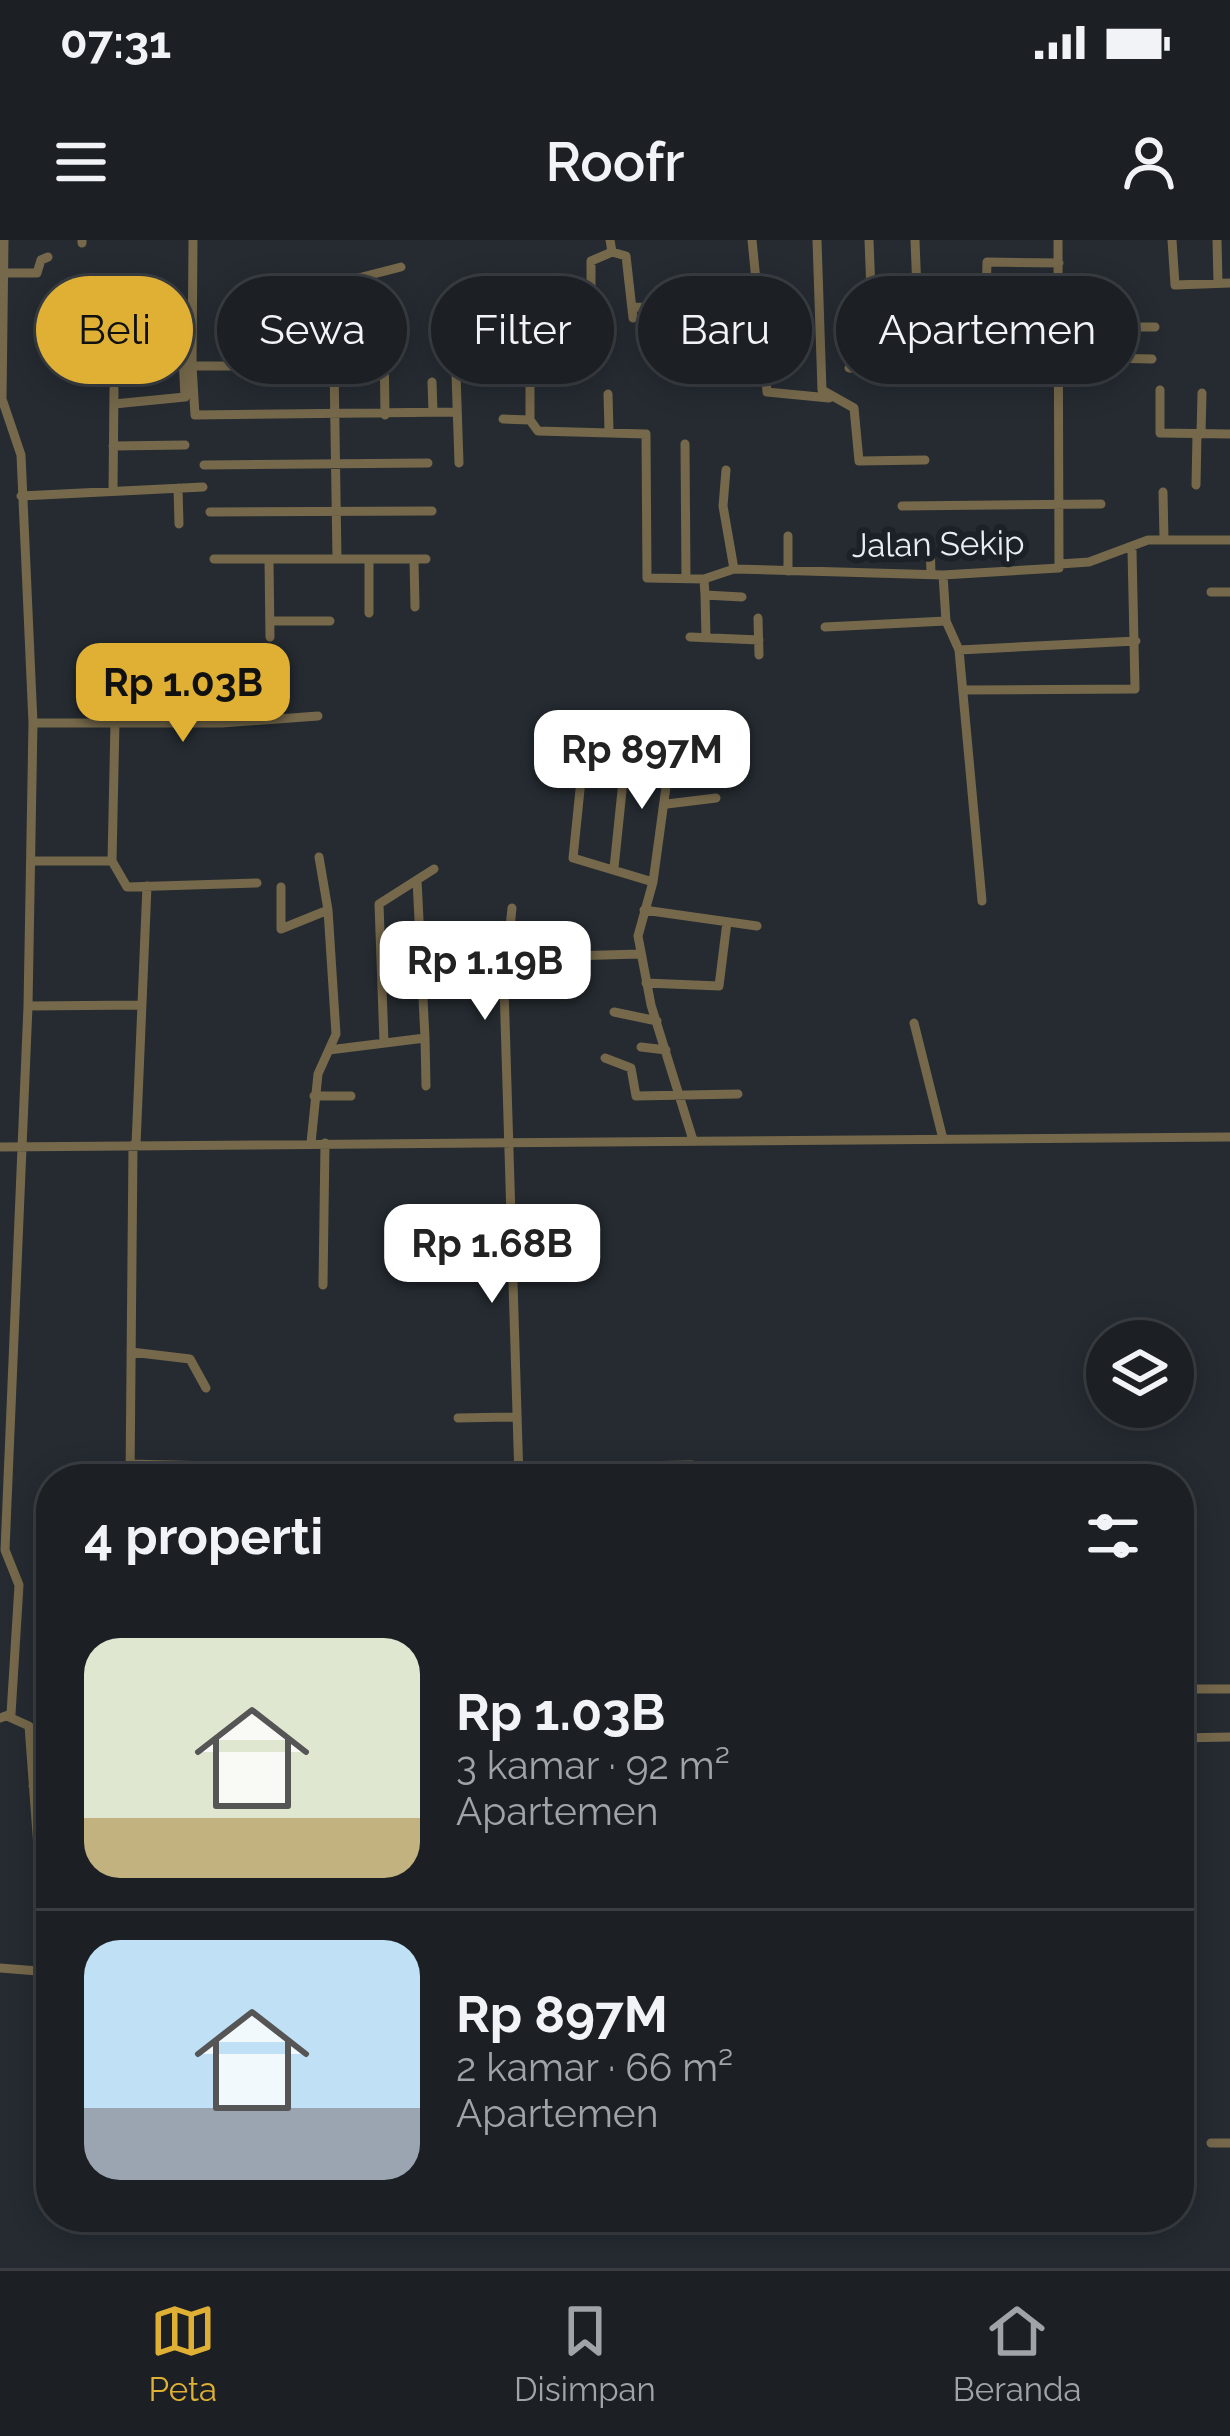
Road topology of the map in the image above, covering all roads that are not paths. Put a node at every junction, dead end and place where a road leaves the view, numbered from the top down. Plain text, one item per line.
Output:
1 (4, 240) edge
2 (193, 240) edge
3 (752, 240) edge
4 (817, 240) edge
5 (869, 240) edge
6 (915, 240) edge
7 (1058, 240) edge
8 (1172, 240) edge
9 (1217, 240) edge
10 (611, 246) edge
11 (48, 257) dead end
12 (1059, 263) junction
13 (401, 267) dead end
14 (4, 273) junction
15 (192, 276) edge
16 (362, 276) edge
17 (591, 276) edge
18 (870, 276) edge
19 (916, 276) edge
20 (987, 276) edge
21 (1059, 276) edge
22 (1224, 283) edge
23 (638, 313) edge
24 (1138, 328) edge
25 (1155, 328) dead end
26 (1138, 358) edge
27 (1152, 358) dead end
28 (185, 384) edge
29 (192, 384) edge
30 (334, 384) edge
31 (385, 384) edge
32 (432, 384) edge
33 (456, 384) edge
34 (1060, 384) edge
35 (530, 386) dead end
36 (114, 389) dead end
37 (1160, 390) dead end
38 (1202, 392) dead end
39 (608, 394) dead end
40 (842, 398) junction
41 (114, 404) junction
42 (3, 408) edge
43 (433, 412) junction
44 (455, 412) junction
45 (333, 415) junction
46 (385, 415) junction
47 (571, 416) dead end
48 (503, 419) dead end
49 (530, 420) junction
50 (572, 431) junction
51 (609, 431) junction
52 (1199, 434) junction
53 (1230, 434) edge
54 (685, 444) dead end
55 (185, 445) dead end
56 (113, 446) junction
57 (925, 460) dead end
58 (332, 463) junction
59 (428, 463) dead end
60 (459, 464) dead end
61 (204, 465) dead end
62 (726, 470) dead end
63 (1196, 485) dead end
64 (178, 488) junction
65 (203, 488) dead end
66 (113, 491) junction
67 (1163, 492) dead end
68 (21, 496) junction
69 (1059, 503) junction
70 (1101, 504) dead end
71 (902, 506) dead end
72 (432, 511) dead end
73 (210, 512) dead end
74 (337, 512) junction
75 (178, 524) dead end
76 (788, 536) dead end
77 (1164, 539) junction
78 (1230, 540) edge
79 (930, 542) dead end
80 (1132, 550) junction
81 (214, 559) dead end
82 (369, 559) junction
83 (269, 560) junction
84 (337, 560) junction
85 (1060, 564) junction
86 (734, 569) junction
87 (788, 571) junction
88 (937, 574) junction
89 (686, 578) junction
90 (704, 579) junction
91 (1211, 592) dead end
92 (1230, 592) edge
93 (705, 595) junction
94 (742, 597) dead end
95 (415, 607) dead end
96 (369, 613) dead end
97 (758, 618) dead end
98 (946, 620) junction
99 (271, 621) junction
100 (330, 621) dead end
101 (825, 628) dead end
102 (270, 637) dead end
103 (690, 637) dead end
104 (706, 638) junction
105 (759, 640) junction
106 (1136, 641) junction
107 (218, 648) dead end
108 (959, 650) junction
109 (759, 655) dead end
110 (964, 690) junction
111 (318, 716) dead end
112 (115, 722) junction
113 (33, 723) junction
114 (223, 723) junction
115 (585, 741) dead end
116 (626, 752) dead end
117 (716, 798) dead end
118 (684, 803) junction
119 (667, 804) junction
120 (557, 854) dead end
121 (319, 857) dead end
122 (572, 858) junction
123 (31, 861) junction
124 (112, 861) junction
125 (614, 868) junction
126 (434, 869) dead end
127 (417, 880) junction
128 (653, 882) junction
129 (257, 883) dead end
130 (147, 886) junction
131 (281, 887) dead end
132 (982, 901) dead end
133 (512, 908) dead end
134 (328, 910) junction
135 (644, 910) junction
136 (727, 922) junction
137 (758, 926) dead end
138 (640, 954) junction
139 (568, 956) dead end
140 (646, 983) junction
141 (141, 1005) junction
142 (28, 1006) junction
143 (614, 1012) dead end
144 (657, 1022) junction
145 (914, 1023) dead end
146 (425, 1038) junction
147 (384, 1043) junction
148 (641, 1047) dead end
149 (329, 1050) junction
150 (666, 1050) junction
151 (604, 1058) dead end
152 (426, 1086) dead end
153 (739, 1094) dead end
154 (681, 1095) junction
155 (314, 1096) junction
156 (351, 1096) dead end
157 (1230, 1137) edge
158 (943, 1138) junction
159 (693, 1140) junction
160 (511, 1141) junction
161 (311, 1143) junction
162 (325, 1143) junction
163 (135, 1145) junction
164 (0, 1147) edge
165 (21, 1147) junction
166 (0, 1271) edge
167 (17, 1271) junction
168 (323, 1285) dead end
169 (131, 1352) junction
170 (206, 1388) dead end
171 (458, 1418) dead end
172 (517, 1418) junction
173 (130, 1464) edge
174 (519, 1464) edge
175 (1194, 1689) edge
176 (1230, 1689) edge
177 (5, 1718) edge
178 (1230, 1737) edge
179 (1194, 1738) edge
180 (33, 1786) joint
181 (35, 1831) joint
182 (36, 1836) edge
183 (0, 1968) edge
184 (36, 1968) edge
185 (1211, 2143) dead end
186 (1230, 2143) edge

1 - 14 street
2 - 15 street
3 - 40 street
4 - 40 street
5 - 18 street
6 - 19 street
7 - 12 street, Jalan Sekip
8 - 22 street
9 - 22 street
10 - 17 street
10 - 23 street
11 - 14 street
12 - 20 street
12 - 21 street, Jalan Sekip
13 - 16 street
14 - 42 street
24 - 25 street
26 - 27 street
28 - 41 street
29 - 45 street
30 - 45 street
31 - 46 street
32 - 43 street
33 - 44 street
34 - 69 street, Jalan Sekip
35 - 49 street
36 - 41 street
37 - 52 street
38 - 52 street
39 - 51 street
40 - 57 street
41 - 56 street
42 - 68 street
43 - 44 street
43 - 46 street
44 - 60 street
45 - 46 street
45 - 58 street
47 - 50 street
48 - 49 street
49 - 50 street
50 - 51 street
51 - 89 street
52 - 53 street
52 - 63 street
54 - 89 street
55 - 56 street
56 - 66 street
58 - 59 street
58 - 61 street
58 - 74 street
62 - 86 street
64 - 65 street
64 - 66 street
64 - 75 street
66 - 68 street
67 - 77 street
68 - 113 street
69 - 70 street
69 - 71 street
69 - 85 street, Jalan Sekip
72 - 74 street
73 - 74 street
74 - 84 street
76 - 87 street
77 - 78 street
77 - 80 street
79 - 88 street
80 - 85 street
80 - 106 street
81 - 83 street
82 - 84 street
82 - 95 street
82 - 96 street
83 - 84 street
83 - 99 street
85 - 88 street, Jalan Sekip
86 - 87 street, Jalan Sekip
86 - 90 street
87 - 88 street, Jalan Sekip
88 - 98 street
89 - 90 street
90 - 93 street
91 - 92 street
93 - 94 street
93 - 104 street
97 - 105 street
98 - 101 street
98 - 108 street
99 - 100 street
99 - 102 street
103 - 104 street
104 - 105 street
105 - 109 street
106 - 108 street
106 - 110 street
107 - 114 street
108 - 110 street
110 - 132 street
111 - 114 street
112 - 113 street
112 - 114 street
112 - 124 street
113 - 123 street
115 - 122 street
116 - 125 street
117 - 118 street
118 - 119 street
118 - 119 street
119 - 128 street
120 - 122 street
121 - 134 street
122 - 125 street
123 - 124 street
123 - 142 street
124 - 130 street
125 - 128 street
126 - 127 street
127 - 146 street
127 - 147 street
128 - 135 street
129 - 130 street
130 - 141 street
131 - 134 street
133 - 160 street
134 - 149 street
135 - 136 street
135 - 138 street
136 - 137 street
136 - 140 street
138 - 139 street
138 - 140 street
140 - 144 street
141 - 142 street
141 - 163 street
142 - 165 street
143 - 144 street
144 - 150 street
145 - 158 street
146 - 147 street
146 - 152 street
147 - 149 street
148 - 150 street
149 - 155 street
150 - 154 street
151 - 154 street
153 - 154 street
154 - 159 street
155 - 156 street
155 - 161 street
157 - 158 street
158 - 159 street
159 - 160 street
160 - 162 street
160 - 172 street
161 - 162 street
161 - 163 street
162 - 168 street
163 - 165 street
163 - 169 street
164 - 165 street
165 - 167 street
166 - 167 street
167 - 177 street
169 - 170 street
169 - 173 street
171 - 172 street
172 - 174 street
175 - 176 street
177 - 180 street
178 - 179 street
180 - 181 street
181 - 182 street
183 - 184 street
185 - 186 street

